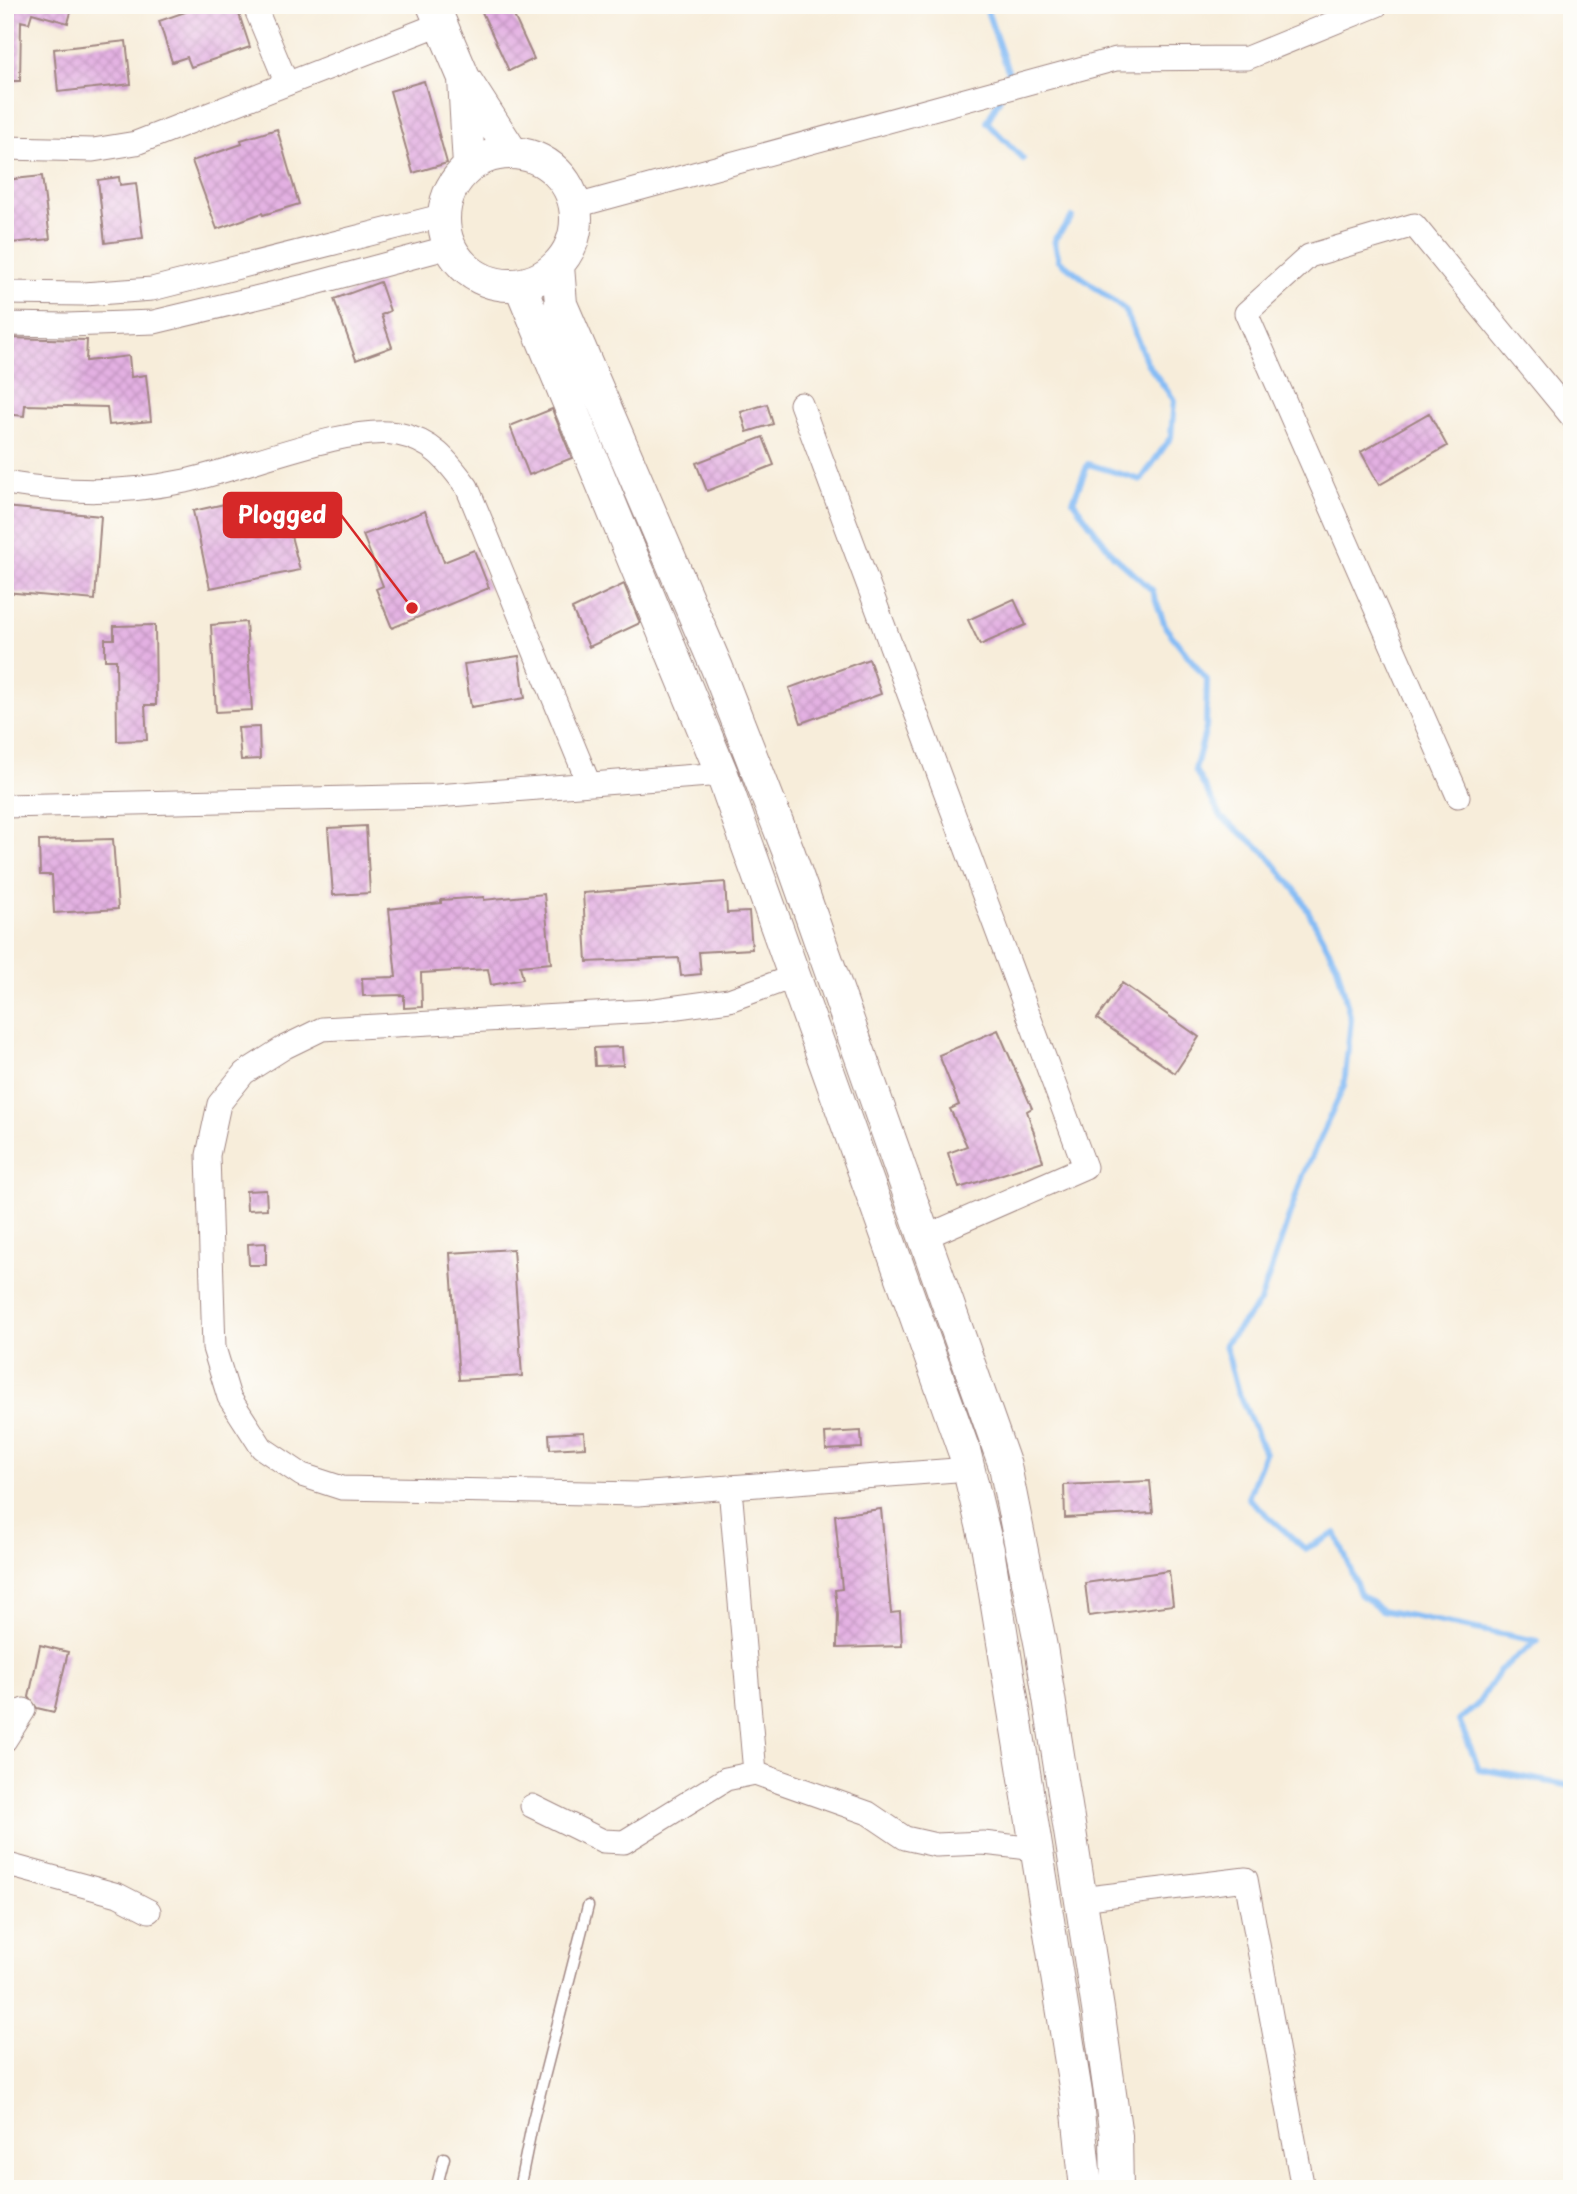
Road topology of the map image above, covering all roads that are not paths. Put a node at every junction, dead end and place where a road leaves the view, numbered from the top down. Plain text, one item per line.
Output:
1 (254, 5) edge
2 (1377, 5) edge
3 (437, 14) edge
4 (464, 78) junction
5 (288, 85) junction
6 (5, 148) edge
7 (511, 152) junction
8 (469, 166) junction
9 (576, 206) junction
10 (444, 215) junction
11 (450, 247) junction
12 (558, 266) junction
13 (520, 285) junction
14 (5, 293) edge
15 (5, 324) edge
16 (800, 404) dead end
17 (1572, 417) edge
18 (5, 483) edge
19 (722, 774) junction
20 (589, 784) junction
21 (1458, 796) dead end
22 (5, 806) edge
23 (796, 976) junction
24 (925, 1237) junction
25 (969, 1469) junction
26 (730, 1488) junction
27 (24, 1710) dead end
28 (5, 1740) edge
29 (755, 1773) junction
30 (532, 1806) dead end
31 (1037, 1849) junction
32 (5, 1864) edge
33 (1080, 1899) junction
34 (588, 1906) dead end
35 (149, 1911) dead end
36 (444, 2158) dead end
37 (436, 2189) edge
38 (519, 2189) edge
39 (1086, 2189) edge
40 (1117, 2189) edge
41 (1303, 2189) edge

1 - 5 street
2 - 9 street
3 - 4 street
3 - 5 street
4 - 7 street
4 - 8 street
5 - 6 street
7 - 8 street
7 - 9 street
8 - 10 street
9 - 12 street
10 - 11 street
10 - 14 street
11 - 13 street
11 - 15 street
12 - 13 street
12 - 24 street
13 - 19 street
16 - 24 street
17 - 21 street
18 - 20 street
19 - 20 street
19 - 23 street
20 - 22 street
23 - 25 street
23 - 26 street
24 - 33 street
25 - 26 street
25 - 31 street
26 - 29 street
27 - 28 street
29 - 30 street
29 - 31 street
31 - 39 street
32 - 35 street
33 - 40 street
33 - 41 street
34 - 38 lane
36 - 37 lane

